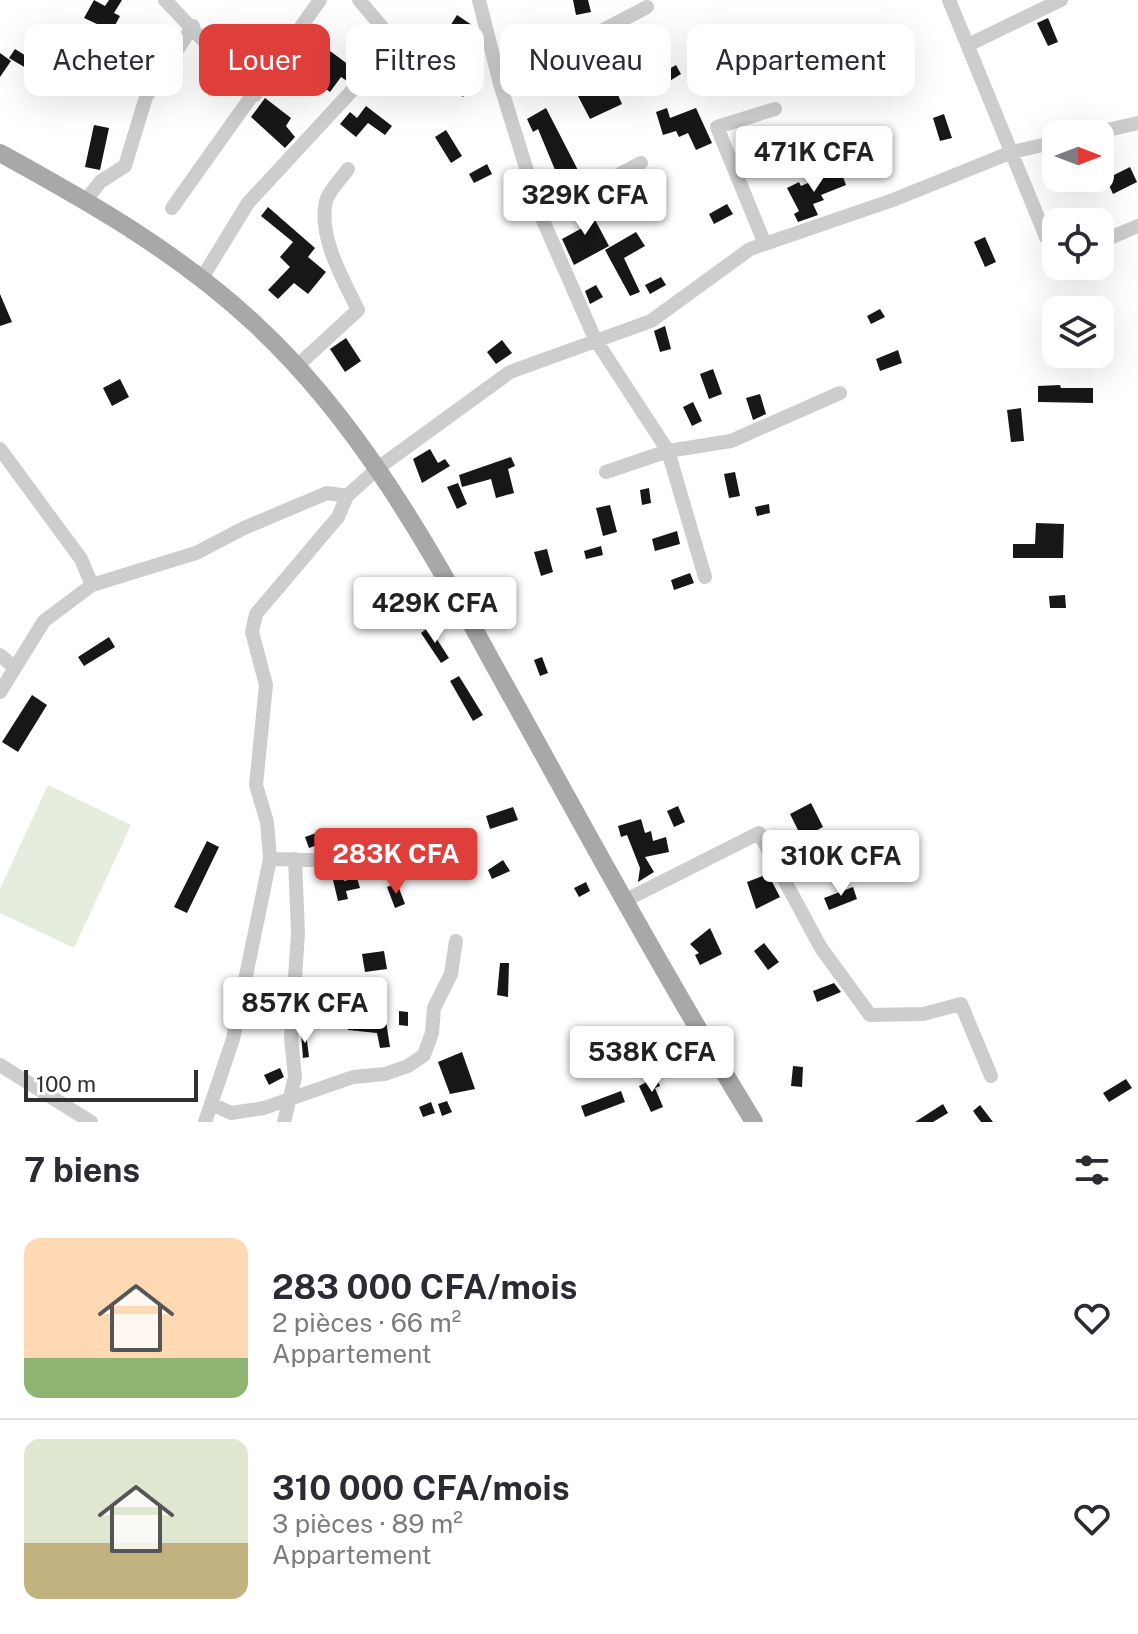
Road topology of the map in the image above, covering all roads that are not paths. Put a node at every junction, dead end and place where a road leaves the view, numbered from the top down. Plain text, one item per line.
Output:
1 (165, 0) edge
2 (320, 0) edge
3 (359, 0) edge
4 (479, 0) edge
5 (949, 0) edge
6 (1061, 0) edge
7 (647, 7) dead end
8 (302, 24) edge
9 (615, 24) edge
10 (193, 26) junction
11 (199, 33) edge
12 (968, 45) junction
13 (500, 84) edge
14 (254, 96) edge
15 (504, 96) edge
16 (775, 109) dead end
17 (1138, 123) edge
18 (1114, 128) edge
19 (1042, 145) edge
20 (1012, 152) junction
21 (0, 153) edge
22 (641, 163) dead end
23 (348, 169) dead end
24 (87, 199) junction
25 (172, 208) dead end
26 (541, 216) junction
27 (1138, 226) edge
28 (1042, 227) edge
29 (1114, 236) edge
30 (765, 244) junction
31 (202, 278) junction
32 (595, 339) junction
33 (296, 367) junction
34 (840, 393) dead end
35 (0, 449) edge
36 (668, 451) junction
37 (378, 468) junction
38 (606, 472) dead end
39 (347, 496) junction
40 (705, 577) dead end
41 (92, 585) junction
42 (0, 655) edge
43 (14, 667) junction
44 (0, 692) edge
45 (270, 859) junction
46 (295, 859) junction
47 (371, 861) dead end
48 (624, 901) junction
49 (456, 941) dead end
50 (0, 1065) edge
51 (991, 1076) dead end
52 (290, 1101) junction
53 (212, 1104) junction
54 (91, 1122) edge
55 (205, 1122) edge
56 (284, 1122) edge
57 (754, 1122) edge

1 - 10 street
2 - 8 street
3 - 31 street
4 - 13 street
5 - 12 street
6 - 12 street
7 - 9 street
10 - 11 street
10 - 24 street
12 - 20 street
14 - 25 street
15 - 26 street
16 - 30 street
17 - 18 street
19 - 20 street
20 - 28 street
20 - 30 street
21 - 24 main road
22 - 26 street
23 - 33 street
24 - 31 main road
26 - 32 street
27 - 29 street
30 - 32 street
31 - 33 main road
32 - 36 street
32 - 37 street
33 - 37 main road
34 - 36 street
35 - 41 street
36 - 38 street
36 - 40 street
37 - 39 street
37 - 48 main road
39 - 41 street
39 - 45 street
41 - 43 street
42 - 43 street
43 - 44 street
45 - 46 street
45 - 53 street
46 - 47 street
46 - 52 street
48 - 51 street
48 - 57 main road
49 - 52 street
50 - 54 street
52 - 53 street
52 - 56 street
53 - 55 street

